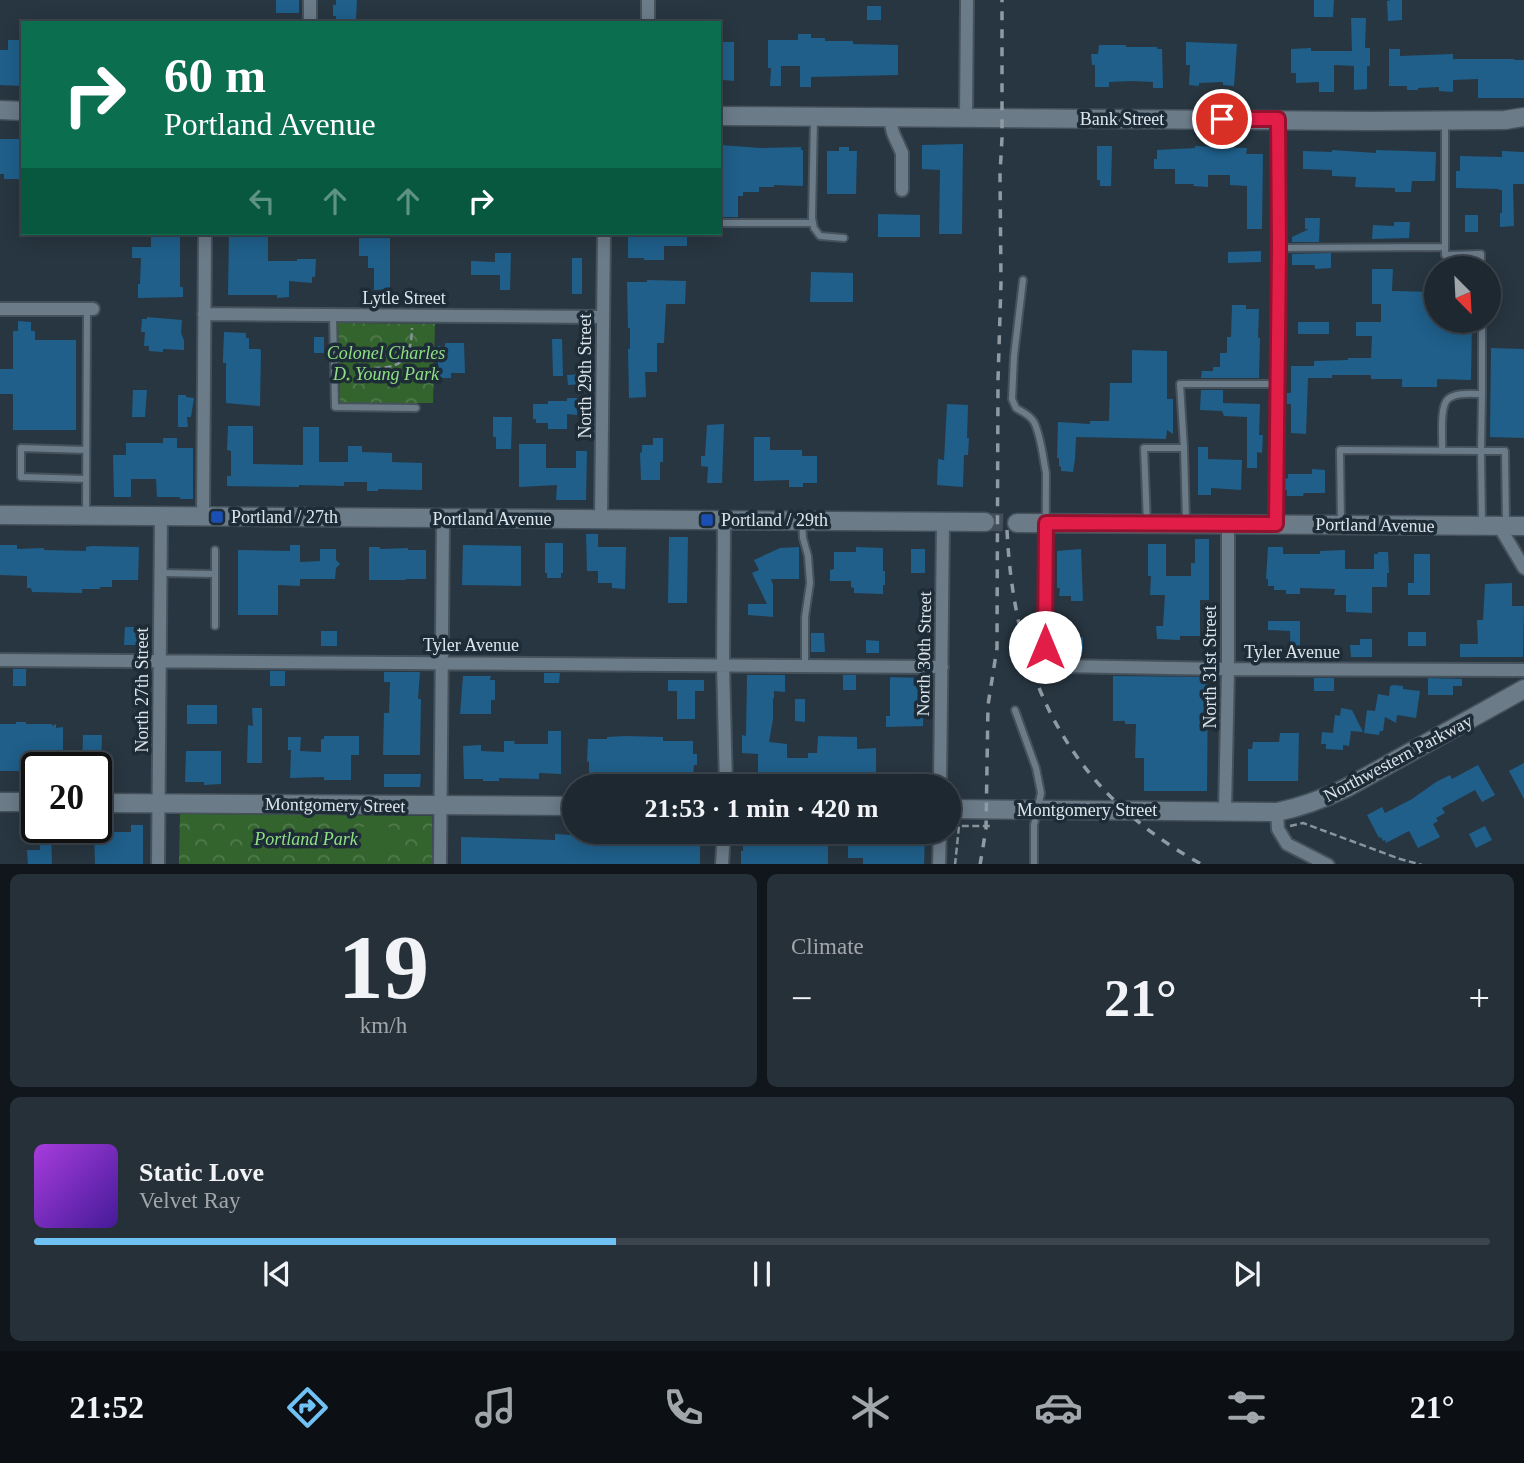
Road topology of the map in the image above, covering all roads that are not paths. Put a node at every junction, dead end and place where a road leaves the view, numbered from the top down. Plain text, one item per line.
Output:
1 (310, 0) edge
2 (648, 0) edge
3 (967, 0) edge
4 (310, 21) edge
5 (648, 21) edge
6 (0, 110) edge
7 (21, 111) edge
8 (721, 116) edge
9 (814, 116) junction
10 (889, 116) junction
11 (1524, 117) edge
12 (966, 118) junction
13 (1278, 119) junction
14 (1444, 120) junction
15 (902, 190) dead end
16 (721, 223) edge
17 (813, 223) junction
18 (205, 235) edge
19 (604, 235) edge
20 (844, 238) dead end
21 (1445, 247) junction
22 (1279, 248) junction
23 (1481, 256) edge
24 (1023, 280) dead end
25 (0, 309) edge
26 (90, 309) joint
27 (205, 314) junction
28 (332, 315) junction
29 (603, 317) junction
30 (1482, 333) edge
31 (1278, 384) junction
32 (1482, 394) junction
33 (416, 408) dead end
34 (1184, 448) junction
35 (86, 450) junction
36 (1442, 451) junction
37 (1481, 451) junction
38 (86, 479) junction
39 (0, 515) edge
40 (86, 516) junction
41 (161, 516) junction
42 (203, 517) junction
43 (443, 519) junction
44 (601, 520) junction
45 (724, 520) junction
46 (802, 521) junction
47 (943, 522) junction
48 (985, 522) tunnel mouth
49 (1017, 523) tunnel mouth
50 (1046, 523) junction
51 (1147, 524) junction
52 (1186, 524) junction
53 (1228, 524) junction
54 (1276, 524) junction
55 (1341, 525) junction
56 (1503, 526) edge
57 (215, 550) dead end
58 (1524, 568) edge
59 (161, 573) junction
60 (215, 574) junction
61 (215, 626) dead end
62 (0, 660) edge
63 (160, 661) junction
64 (442, 662) junction
65 (723, 664) junction
66 (804, 665) junction
67 (1059, 666) joint
68 (942, 667) junction
69 (1228, 669) junction
70 (1524, 670) edge
71 (1524, 689) edge
72 (1015, 710) dead end
73 (726, 774) edge
74 (940, 774) edge
75 (0, 802) edge
76 (21, 802) edge
77 (112, 803) edge
78 (159, 803) junction
79 (440, 806) junction
80 (562, 806) edge
81 (961, 809) edge
82 (1038, 810) junction
83 (1225, 811) junction
84 (1277, 821) junction
85 (723, 844) edge
86 (940, 844) edge
87 (158, 864) edge
88 (440, 864) edge
89 (722, 864) edge
90 (939, 864) edge
91 (1034, 864) edge
92 (1328, 864) edge

1 - 4 street
2 - 5 street
3 - 12 street
6 - 7 street
8 - 9 street, Bank Street
9 - 10 street, Bank Street
9 - 17 lane
10 - 12 street, Bank Street
10 - 15 street
11 - 14 street, Bank Street
12 - 13 street, Bank Street
13 - 14 street, Bank Street
13 - 22 street
14 - 21 lane
16 - 17 lane
17 - 20 lane
18 - 27 street
19 - 29 street, North 29th Street
21 - 22 lane
21 - 23 lane
22 - 31 street
24 - 50 lane
25 - 26 street
26 - 35 lane
27 - 28 street, Lytle Street
27 - 42 street
28 - 29 street, Lytle Street
28 - 33 lane
29 - 44 street, North 29th Street
30 - 32 lane
31 - 34 lane
31 - 54 street
32 - 36 lane
32 - 37 lane
34 - 51 lane
34 - 52 lane
35 - 38 lane
35 - 38 lane
36 - 37 lane
36 - 55 lane
37 - 56 lane
37 - 56 lane
38 - 40 lane
39 - 40 street, Portland Avenue
40 - 41 street, Portland Avenue
41 - 42 street, Portland Avenue
41 - 59 street, North 27th Street
42 - 43 street, Portland Avenue
43 - 44 street, Portland Avenue
43 - 64 street
44 - 45 street, Portland Avenue
45 - 46 street, Portland Avenue
45 - 65 street
46 - 47 street, Portland Avenue
46 - 66 lane
47 - 48 street, Portland Avenue
47 - 68 street, North 30th Street
49 - 50 street, Portland Avenue
50 - 51 street, Portland Avenue
50 - 67 lane
51 - 52 street, Portland Avenue
52 - 53 street, Portland Avenue
53 - 54 street, Portland Avenue
53 - 69 street, North 31st Street
54 - 55 street, Portland Avenue
55 - 56 street, Portland Avenue
56 - 58 street
57 - 60 lane
59 - 60 lane
59 - 63 street, North 27th Street
60 - 61 lane
62 - 63 street, Tyler Avenue
63 - 64 street, Tyler Avenue
63 - 78 street, North 27th Street
64 - 65 street, Tyler Avenue
64 - 79 street
65 - 66 street, Tyler Avenue
65 - 73 street
66 - 68 street, Tyler Avenue
67 - 69 street, Tyler Avenue
68 - 74 street, North 30th Street
69 - 70 street, Tyler Avenue
69 - 83 street, North 31st Street
71 - 84 street, Northwestern Parkway
72 - 82 lane
75 - 76 street
77 - 78 street, Montgomery Street
78 - 79 street, Montgomery Street
78 - 87 street, North 27th Street
79 - 80 street, Montgomery Street
79 - 88 street
81 - 82 street, Montgomery Street
82 - 83 street, Montgomery Street
82 - 91 lane
83 - 84 street, Northwestern Parkway
84 - 92 street
85 - 89 street
86 - 90 street

